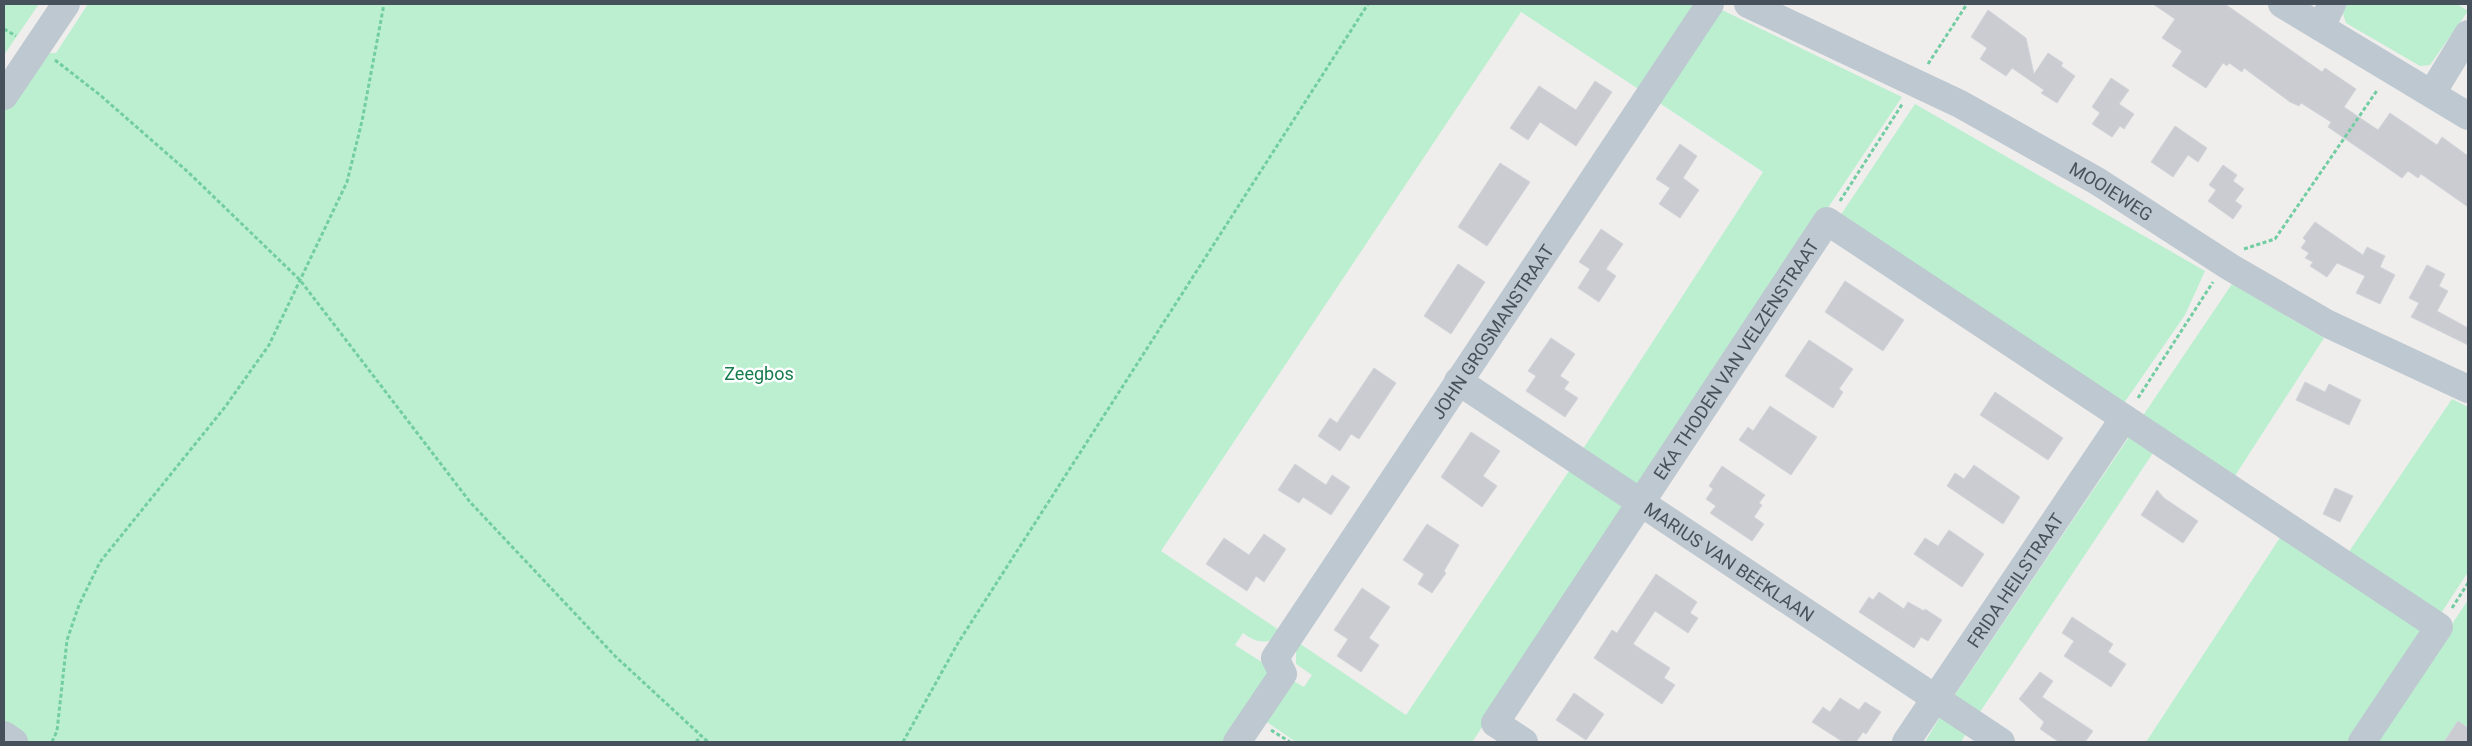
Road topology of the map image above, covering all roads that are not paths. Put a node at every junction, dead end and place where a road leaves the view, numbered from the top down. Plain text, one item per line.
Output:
1 (66, 4) edge
2 (1710, 4) edge
3 (1748, 4) edge
4 (2282, 4) edge
5 (2327, 15) edge
6 (2468, 34) edge
7 (2432, 92) junction
8 (4, 96) edge
9 (2468, 116) edge
10 (1458, 381) junction
11 (2468, 389) edge
12 (2124, 418) junction
13 (1622, 491) junction
14 (1935, 698) junction
15 (4, 735) edge
16 (14, 742) edge
17 (1237, 742) edge
18 (1524, 742) edge
19 (1906, 742) edge
20 (2001, 742) edge
21 (2362, 742) edge

1 - 8 street
2 - 10 street, JOHN GROSMANSTRAAT
3 - 11 street, MOOIEWEG
4 - 5 street
5 - 7 street
6 - 7 street
7 - 9 street
10 - 13 street, MARIUS VAN BEEKLAAN
10 - 17 street, JOHN GROSMANSTRAAT
12 - 13 street, EKA THODEN VAN VELZENSTRAAT
12 - 14 street, FRIDA HEILSTRAAT
12 - 21 street
13 - 14 street, MARIUS VAN BEEKLAAN
13 - 18 street, EKA THODEN VAN VELZENSTRAAT
14 - 19 street, FRIDA HEILSTRAAT
14 - 20 street, MARIUS VAN BEEKLAAN
15 - 16 street

